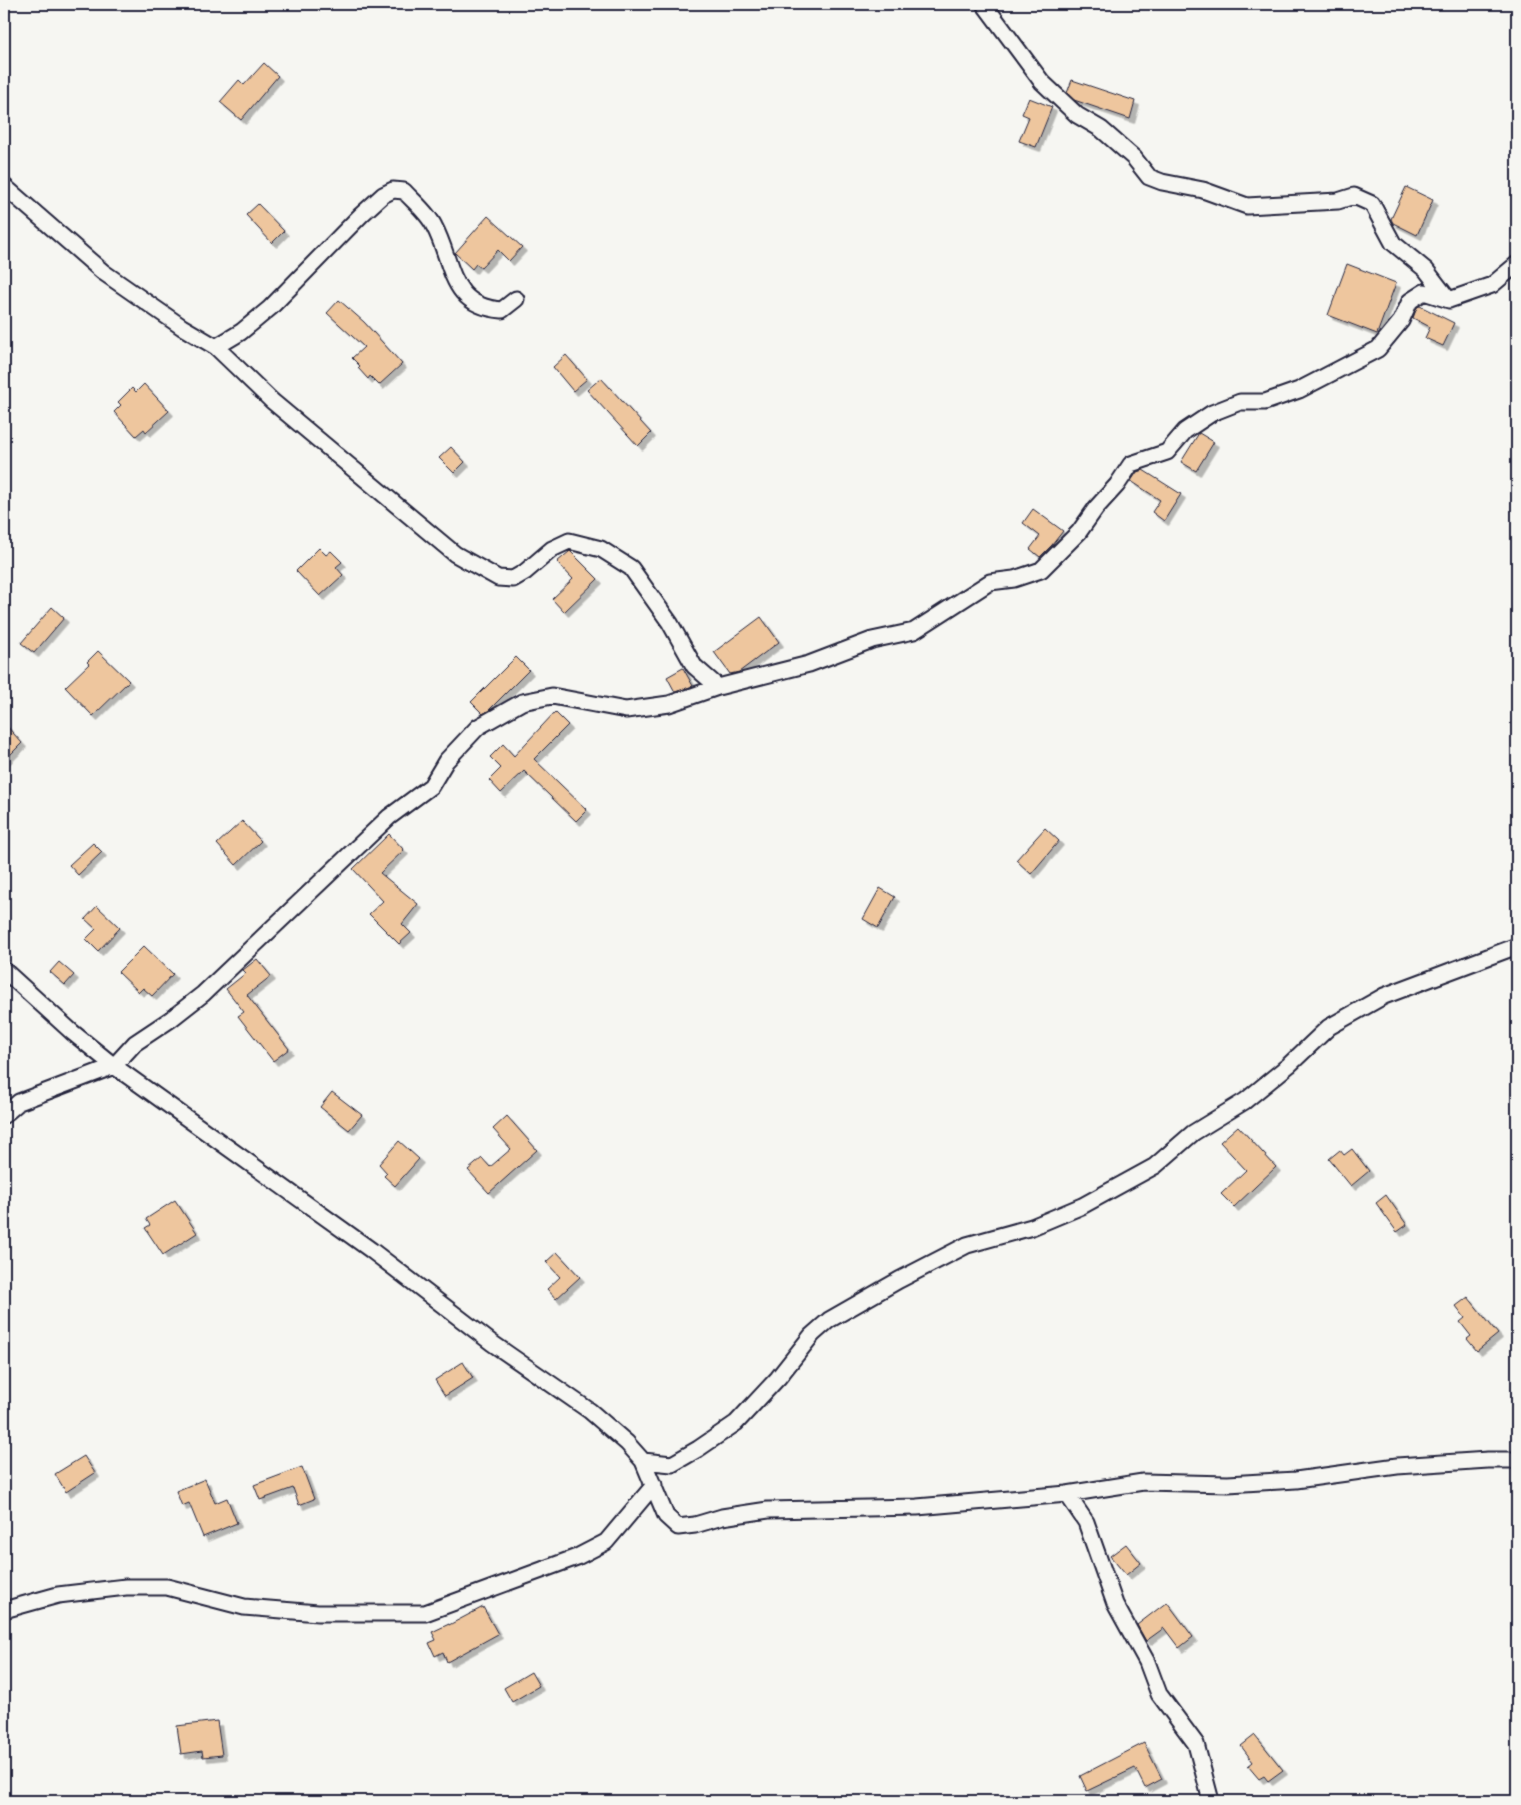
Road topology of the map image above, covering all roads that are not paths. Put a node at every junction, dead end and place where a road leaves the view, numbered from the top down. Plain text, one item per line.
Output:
1 (984, 4) edge
2 (4, 186) edge
3 (1517, 264) edge
4 (516, 300) dead end
5 (1449, 300) junction
6 (216, 347) junction
7 (718, 687) junction
8 (1517, 946) edge
9 (4, 970) edge
10 (114, 1066) junction
11 (4, 1115) edge
12 (1517, 1460) edge
13 (643, 1461) junction
14 (654, 1485) junction
15 (1066, 1494) junction
16 (4, 1610) edge
17 (1211, 1801) edge

1 - 5 street
2 - 6 street
3 - 5 street
4 - 6 street
5 - 7 street
6 - 7 street
7 - 10 street
8 - 13 street
9 - 10 street
10 - 11 street
10 - 13 street
12 - 15 street
13 - 14 street
14 - 15 street
14 - 16 street
15 - 17 street

